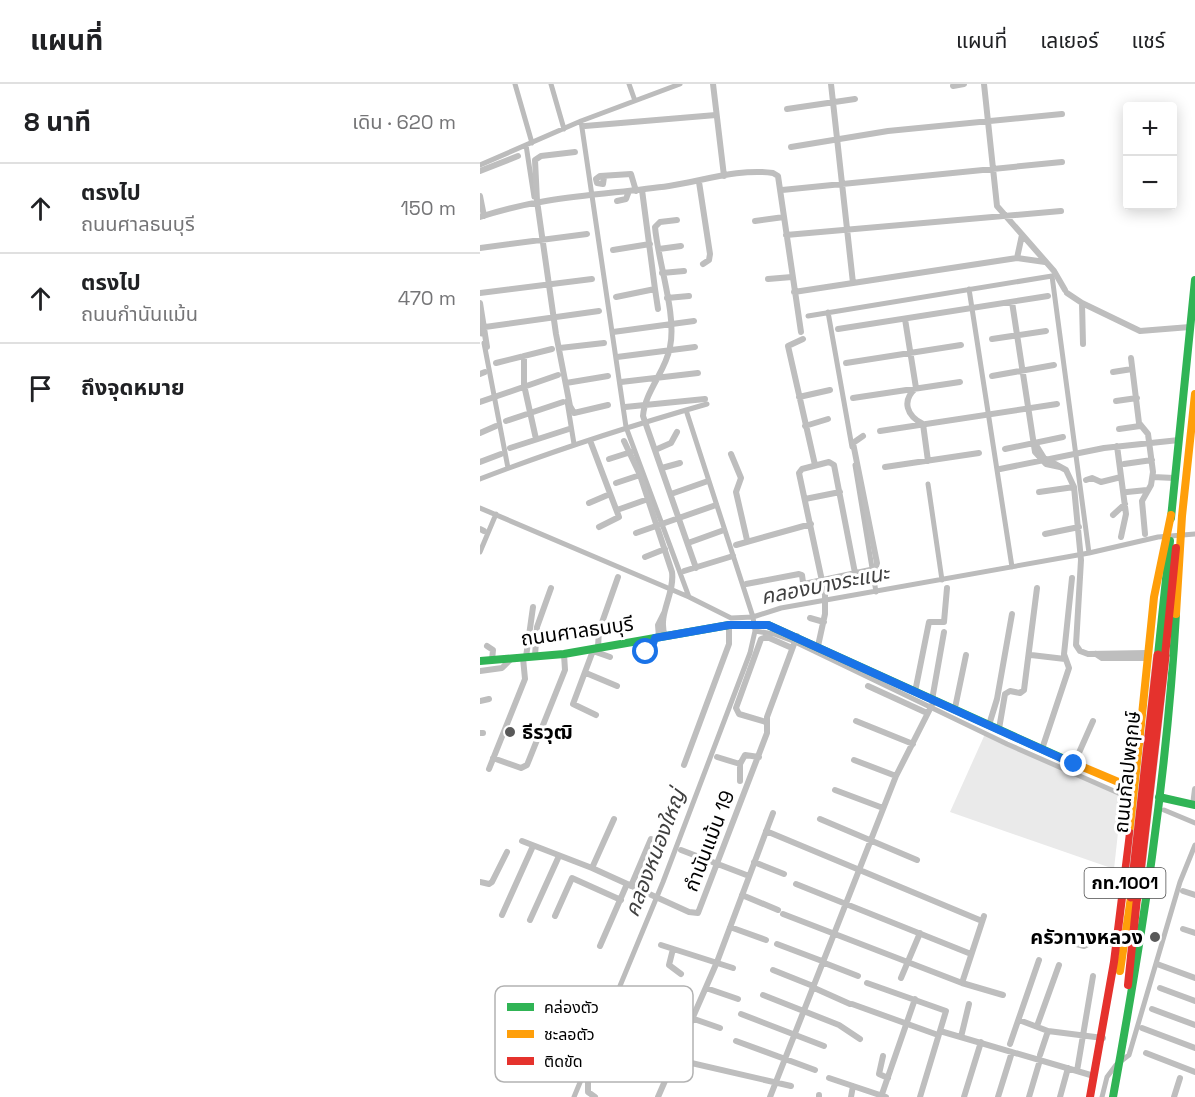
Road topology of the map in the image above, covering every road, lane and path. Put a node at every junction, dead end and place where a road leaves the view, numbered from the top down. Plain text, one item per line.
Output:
1 (713, 84) edge
2 (831, 84) edge
3 (964, 84) edge
4 (984, 84) edge
5 (953, 86) dead end
6 (855, 99) dead end
7 (833, 101) junction
8 (787, 109) dead end
9 (1062, 114) dead end
10 (716, 115) junction
11 (987, 123) junction
12 (585, 126) dead end
13 (837, 141) junction
14 (791, 147) dead end
15 (575, 152) dead end
16 (518, 156) dead end
17 (1062, 162) dead end
18 (992, 170) junction
19 (480, 171) edge
20 (724, 176) junction
21 (699, 182) junction
22 (843, 183) junction
23 (782, 190) junction
24 (636, 191) junction
25 (610, 193) junction
26 (480, 196) edge
27 (537, 201) junction
28 (617, 201) dead end
29 (1061, 211) dead end
30 (482, 217) edge
31 (784, 217) junction
32 (1005, 217) junction
33 (677, 220) dead end
34 (755, 221) dead end
35 (848, 229) junction
36 (586, 234) dead end
37 (786, 235) junction
38 (1022, 235) junction
39 (543, 239) junction
40 (650, 244) junction
41 (681, 246) dead end
42 (480, 248) edge
43 (659, 249) junction
44 (613, 250) dead end
45 (1017, 258) junction
46 (1045, 262) junction
47 (704, 264) dead end
48 (684, 271) dead end
49 (662, 273) junction
50 (792, 277) junction
51 (592, 279) dead end
52 (768, 279) dead end
53 (1195, 280) edge
54 (550, 283) junction
55 (853, 283) junction
56 (655, 289) junction
57 (794, 292) junction
58 (480, 293) edge
59 (689, 296) dead end
60 (1048, 296) dead end
61 (616, 297) dead end
62 (667, 298) junction
63 (1012, 302) junction
64 (480, 303) edge
65 (1082, 303) junction
66 (658, 309) dead end
67 (599, 311) dead end
68 (555, 316) junction
69 (905, 319) junction
70 (694, 321) dead end
71 (670, 324) junction
72 (485, 327) junction
73 (1190, 327) junction
74 (838, 329) dead end
75 (1046, 331) dead end
76 (613, 332) dead end
77 (1018, 335) junction
78 (992, 339) dead end
79 (604, 343) dead end
80 (1083, 344) dead end
81 (961, 345) dead end
82 (487, 347) dead end
83 (695, 347) dead end
84 (560, 348) junction
85 (552, 349) dead end
86 (669, 350) junction
87 (911, 353) junction
88 (524, 356) junction
89 (617, 357) dead end
90 (1131, 358) dead end
91 (496, 363) dead end
92 (846, 363) dead end
93 (1054, 365) dead end
94 (1132, 369) junction
95 (1025, 370) junction
96 (1113, 372) dead end
97 (698, 373) dead end
98 (558, 375) dead end
99 (608, 376) dead end
100 (992, 376) dead end
101 (657, 377) junction
102 (621, 382) dead end
103 (960, 382) dead end
104 (566, 383) junction
105 (524, 385) junction
106 (916, 388) junction
107 (830, 390) dead end
108 (1195, 394) edge
109 (799, 397) junction
110 (853, 398) dead end
111 (1137, 398) junction
112 (705, 399) dead end
113 (483, 401) edge
114 (1116, 401) dead end
115 (562, 402) dead end
116 (645, 404) junction
117 (1057, 404) dead end
118 (608, 405) dead end
119 (625, 407) dead end
120 (1030, 407) junction
121 (528, 413) junction
122 (828, 419) dead end
123 (506, 421) dead end
124 (922, 424) junction
125 (496, 426) dead end
126 (806, 426) junction
127 (1140, 426) junction
128 (569, 429) dead end
129 (1119, 429) dead end
130 (1193, 429) edge
131 (880, 431) dead end
132 (677, 432) dead end
133 (480, 433) edge
134 (862, 436) dead end
135 (1063, 437) dead end
136 (536, 439) junction
137 (1179, 440) junction
138 (624, 441) dead end
139 (1150, 442) junction
140 (591, 443) dead end
141 (1036, 443) junction
142 (1117, 446) junction
143 (510, 448) dead end
144 (1005, 449) dead end
145 (655, 450) junction
146 (631, 452) junction
147 (979, 453) dead end
148 (501, 454) dead end
149 (730, 454) dead end
150 (609, 459) dead end
151 (1152, 460) junction
152 (928, 461) junction
153 (1045, 461) junction
154 (480, 462) edge
155 (680, 463) dead end
156 (1124, 464) dead end
157 (815, 465) junction
158 (885, 467) dead end
159 (662, 468) junction
160 (1000, 469) dead end
161 (639, 475) junction
162 (1121, 477) junction
163 (1153, 477) junction
164 (1174, 478) junction
165 (1086, 480) dead end
166 (708, 481) dead end
167 (616, 483) dead end
168 (1074, 487) junction
169 (1147, 490) junction
170 (840, 492) junction
171 (1039, 492) dead end
172 (1127, 492) dead end
173 (610, 494) junction
174 (671, 494) junction
175 (648, 499) junction
176 (805, 499) junction
177 (589, 503) dead end
178 (1125, 504) junction
179 (716, 505) dead end
180 (616, 510) junction
181 (1113, 515) dead end
182 (678, 516) junction
183 (661, 523) junction
184 (811, 524) junction
185 (599, 527) dead end
186 (1079, 527) junction
187 (724, 530) dead end
188 (636, 533) dead end
189 (1045, 534) dead end
190 (1145, 534) dead end
191 (1121, 537) dead end
192 (1174, 537) junction
193 (747, 540) junction
194 (688, 543) junction
195 (736, 544) dead end
196 (664, 549) junction
197 (733, 556) dead end
198 (645, 557) dead end
199 (696, 568) junction
200 (684, 572) dead end
201 (855, 573) junction
202 (618, 577) dead end
203 (1072, 578) dead end
204 (823, 581) junction
205 (746, 584) dead end
206 (551, 588) dead end
207 (947, 588) dead end
208 (1037, 588) dead end
209 (533, 607) dead end
210 (1012, 614) dead end
211 (810, 618) dead end
212 (824, 622) junction
213 (729, 625) junction
214 (944, 632) dead end
215 (660, 637) junction
216 (794, 642) junction
217 (487, 646) dead end
218 (818, 646) junction
219 (638, 648) dead end
220 (595, 649) junction
221 (564, 654) junction
222 (966, 655) dead end
223 (1031, 655) junction
224 (1155, 656) junction
225 (528, 657) junction
226 (610, 657) dead end
227 (511, 659) junction
228 (1065, 659) junction
229 (492, 660) junction
230 (480, 661) edge
231 (480, 671) edge
232 (586, 672) junction
233 (617, 686) dead end
234 (868, 686) dead end
235 (915, 692) junction
236 (489, 699) dead end
237 (480, 701) edge
238 (930, 706) junction
239 (955, 708) junction
240 (596, 715) dead end
241 (856, 721) dead end
242 (1093, 721) dead end
243 (752, 722) dead end
244 (767, 724) junction
245 (989, 725) junction
246 (999, 729) junction
247 (1141, 734) junction
248 (1165, 738) junction
249 (913, 744) junction
250 (1042, 749) junction
251 (759, 756) junction
252 (717, 757) dead end
253 (493, 758) junction
254 (854, 760) dead end
255 (740, 764) junction
256 (1074, 764) junction
257 (684, 765) dead end
258 (489, 769) dead end
259 (896, 776) junction
260 (740, 781) dead end
261 (1135, 789) junction
262 (1195, 789) edge
263 (835, 790) dead end
264 (1159, 797) junction
265 (1194, 805) edge
266 (883, 808) junction
267 (773, 813) dead end
268 (615, 819) dead end
269 (820, 819) dead end
270 (766, 831) junction
271 (1131, 833) junction
272 (1154, 834) junction
273 (651, 839) dead end
274 (871, 840) junction
275 (522, 842) dead end
276 (533, 846) junction
277 (681, 850) dead end
278 (507, 852) dead end
279 (559, 856) junction
280 (917, 860) dead end
281 (754, 862) junction
282 (718, 863) junction
283 (592, 868) junction
284 (859, 871) junction
285 (784, 874) dead end
286 (749, 876) junction
287 (480, 882) edge
288 (796, 884) dead end
289 (629, 885) junction
290 (1183, 891) dead end
291 (742, 895) junction
292 (1195, 896) edge
293 (1134, 898) junction
294 (621, 900) junction
295 (846, 903) junction
296 (502, 915) dead end
297 (555, 916) dead end
298 (530, 920) dead end
299 (730, 927) junction
300 (1183, 929) dead end
301 (920, 933) junction
302 (1195, 933) edge
303 (833, 934) junction
304 (1047, 936) dead end
305 (766, 940) dead end
306 (777, 944) dead end
307 (1117, 944) junction
308 (661, 945) dead end
309 (600, 946) dead end
310 (673, 949) junction
311 (972, 954) junction
312 (1039, 960) dead end
313 (717, 962) junction
314 (822, 962) junction
315 (907, 962) junction
316 (1157, 964) dead end
317 (1059, 965) dead end
318 (733, 968) dead end
319 (773, 970) dead end
320 (681, 974) dead end
321 (858, 976) dead end
322 (1093, 976) dead end
323 (902, 978) dead end
324 (1195, 978) edge
325 (867, 983) dead end
326 (962, 983) junction
327 (812, 986) junction
328 (706, 988) junction
329 (1160, 988) dead end
330 (763, 995) dead end
331 (1003, 995) dead end
332 (738, 999) dead end
333 (915, 999) junction
334 (1195, 1001) edge
335 (969, 1004) dead end
336 (1152, 1009) dead end
337 (803, 1011) junction
338 (693, 1014) edge
339 (741, 1014) dead end
340 (693, 1019) edge
341 (1018, 1020) junction
342 (907, 1024) junction
343 (1195, 1025) edge
344 (1036, 1026) junction
345 (720, 1028) dead end
346 (1142, 1028) dead end
347 (1125, 1030) junction
348 (1048, 1031) junction
349 (939, 1033) junction
350 (1104, 1035) junction
351 (793, 1036) junction
352 (1084, 1036) junction
353 (961, 1037) junction
354 (860, 1039) dead end
355 (736, 1041) dead end
356 (981, 1042) junction
357 (1010, 1044) dead end
358 (824, 1046) dead end
359 (1195, 1048) edge
360 (1012, 1052) junction
361 (1146, 1053) dead end
362 (883, 1056) dead end
363 (1040, 1058) junction
364 (786, 1059) junction
365 (693, 1065) edge
366 (1068, 1068) junction
367 (815, 1070) dead end
368 (1077, 1071) junction
369 (1195, 1072) edge
370 (1094, 1076) junction
371 (829, 1078) dead end
372 (888, 1078) junction
373 (1180, 1078) dead end
374 (588, 1082) edge
375 (775, 1083) junction
376 (791, 1086) dead end
377 (853, 1086) junction
378 (883, 1096) edge
379 (595, 1097) edge
380 (770, 1097) edge
381 (851, 1097) edge
382 (920, 1097) edge
383 (964, 1097) edge
384 (998, 1097) edge
385 (1029, 1097) edge
386 (1060, 1097) edge
387 (1090, 1097) edge
388 (1113, 1097) edge
389 (1174, 1097) edge

1 - 10 street
2 - 7 street
3 - 5 street
4 - 11 street
6 - 7 street
7 - 8 street
7 - 13 street
9 - 11 street
10 - 12 street
10 - 20 street
11 - 13 street
11 - 18 street
13 - 14 street
13 - 22 street
15 - 27 street
16 - 19 street
17 - 18 street
18 - 22 street
18 - 32 street
20 - 21 street
20 - 23 street
21 - 24 street
21 - 47 street
22 - 23 street
22 - 35 street
23 - 31 street
24 - 25 street
24 - 25 street
24 - 28 street
24 - 40 street
25 - 27 street
26 - 30 street
27 - 30 street
27 - 39 street
29 - 32 street
31 - 34 street
31 - 37 street
32 - 35 street
32 - 38 street
33 - 43 street
35 - 37 street
35 - 55 street
36 - 39 street
37 - 50 street
38 - 45 street
38 - 46 street
39 - 42 street
39 - 54 street
40 - 44 street
40 - 56 street
41 - 43 street
43 - 49 street
45 - 46 street
45 - 55 street
46 - 65 street
48 - 49 street
49 - 62 street
50 - 52 street
50 - 57 street
51 - 54 street
53 - 73 main road, ถนนกัลปพฤกษ์ / กท.1001
54 - 58 street
54 - 68 street
55 - 57 street
56 - 61 street
56 - 66 street
57 - 109 street
59 - 62 street
60 - 63 street
62 - 71 street
63 - 69 street
63 - 77 street
64 - 72 street
65 - 73 street
65 - 80 street
67 - 68 street
68 - 72 street
68 - 84 street
69 - 74 street
69 - 87 street
70 - 71 street
71 - 76 street
71 - 86 street
72 - 82 street
73 - 137 main road, ถนนกัลปพฤกษ์ / กท.1001
75 - 77 street
77 - 78 street
77 - 95 street
79 - 84 street
81 - 87 street
83 - 86 street
84 - 104 street
85 - 88 street
86 - 89 street
86 - 101 street
87 - 92 street
87 - 106 street
88 - 91 street
88 - 105 street
90 - 94 street
93 - 95 street
94 - 96 street
94 - 111 street
95 - 100 street
95 - 120 street
97 - 101 street
98 - 105 street
99 - 104 street
101 - 102 street
101 - 116 street
103 - 106 street
104 - 118 street
105 - 113 street
105 - 121 street
106 - 110 street
106 - 124 street
107 - 109 street
108 - 130 main road, ถนนกัลปพฤกษ์ / กท.1001
109 - 126 street
111 - 114 street
111 - 127 street
112 - 116 street
115 - 121 street
116 - 119 street
116 - 145 street
117 - 120 street
120 - 124 street
120 - 141 street
121 - 123 street
121 - 136 street
122 - 126 street
124 - 131 street
124 - 152 street
125 - 133 street
126 - 157 street
127 - 129 street
127 - 139 street
128 - 136 street
130 - 192 main road, ถนนกัลปพฤกษ์ / กท.1001
132 - 145 street
134 - 201 street
135 - 141 street
136 - 143 street
137 - 139 street
137 - 164 main road, ถนนกัลปพฤกษ์ / กท.1001
138 - 146 street
139 - 142 street
139 - 151 street
140 - 173 street
141 - 144 street
141 - 153 street
142 - 153 street
142 - 162 street
145 - 159 street
146 - 150 street
146 - 161 street
147 - 152 street
148 - 154 street
149 - 193 street
151 - 156 street
151 - 163 street
152 - 158 street
153 - 160 street
153 - 168 street
155 - 159 street
157 - 170 street
157 - 176 street
159 - 174 street
161 - 167 street
161 - 175 street
162 - 165 street
162 - 178 street
163 - 164 street
163 - 169 street
164 - 192 main road, ถนนกัลปพฤกษ์ / กท.1001
166 - 174 street
168 - 171 street
168 - 186 street
169 - 172 street
169 - 190 street
170 - 176 street
170 - 201 street
173 - 177 street
173 - 180 street
174 - 182 street
175 - 180 street
175 - 183 street
176 - 184 street
178 - 181 street
178 - 191 street
179 - 182 street
180 - 185 street
182 - 183 street
182 - 194 street
183 - 188 street
183 - 196 street
184 - 193 street
184 - 204 street
186 - 189 street
186 - 224 street
187 - 194 street
192 - 224 main road, ถนนกัลปพฤกษ์ / กท.1001
192 - 224 main road, ถนนกัลปพฤกษ์ / กท.1001
192 - 248 main road, ถนนกัลปพฤกษ์ / กท.1001
193 - 195 street
194 - 199 street
196 - 198 street
196 - 215 street
197 - 199 street
199 - 200 street
201 - 204 street
202 - 220 street
203 - 228 street
204 - 205 street
204 - 212 street
206 - 225 street
207 - 235 street
208 - 223 street
209 - 225 street
210 - 245 street
211 - 212 street
212 - 218 street
213 - 215 main road, ถนนศาลธนบุรี
213 - 216 main road, ถนนศาลธนบุรี
213 - 257 street
214 - 238 street
215 - 219 street
215 - 220 main road, ถนนศาลธนบุรี
216 - 218 main road
216 - 244 street, กำนันแม้น 19
216 - 244 street
217 - 229 street
218 - 235 main road
220 - 221 main road, ถนนศาลธนบุรี
220 - 226 street
220 - 232 street
221 - 225 main road, ถนนศาลธนบุรี
221 - 253 street
222 - 239 street
223 - 228 street
223 - 246 street
224 - 247 main road, ถนนกัลปพฤกษ์ / กท.1001
224 - 293 main road, ถนนกัลปพฤกษ์ / กท.1001, bridge
225 - 227 main road, ถนนศาลธนบุรี
225 - 253 street
227 - 229 main road, ถนนศาลธนบุรี
227 - 231 street
228 - 250 street
229 - 230 main road, ถนนศาลธนบุรี
232 - 233 street
232 - 240 street
234 - 238 street
235 - 238 main road
236 - 237 street
238 - 239 main road
238 - 249 street
239 - 245 main road
241 - 249 street
242 - 256 street
243 - 244 street
244 - 251 street, กำนันแม้น 19
245 - 246 main road
246 - 250 main road
247 - 248 main road
247 - 261 main road, ถนนกัลปพฤกษ์ / กท.1001
248 - 264 main road, ถนนกัลปพฤกษ์ / กท.1001
249 - 259 street
250 - 256 main road
251 - 255 street
251 - 282 street, กำนันแม้น 19
252 - 255 street
253 - 258 street
254 - 259 street
255 - 260 street
256 - 261 main road
259 - 266 street
261 - 264 main road
261 - 271 main road, ถนนกัลปพฤกษ์ / กท.1001
262 - 265 street
263 - 266 street
264 - 265 main road
264 - 272 main road, ถนนกัลปพฤกษ์ / กท.1001
266 - 274 street
267 - 270 street
268 - 283 street
269 - 274 street
270 - 281 street
270 - 284 street
271 - 272 main road
271 - 307 main road, ถนนกัลปพฤกษ์ / กท.1001
272 - 347 main road, ถนนกัลปพฤกษ์ / กท.1001
273 - 289 street
274 - 280 street
274 - 284 street
275 - 276 street, กำนันแม้น 19
276 - 279 street, กำนันแม้น 19
276 - 296 street
277 - 282 street
278 - 287 street
279 - 283 street, กำนันแม้น 19
279 - 298 street
281 - 285 street
281 - 286 street
282 - 286 street
282 - 289 street, กำนันแม้น 19
283 - 289 street, กำนันแม้น 19
284 - 295 street
284 - 311 street
286 - 291 street
288 - 295 street
289 - 294 street
290 - 292 street
291 - 299 street
291 - 303 street
293 - 347 main road, ถนนกัลปพฤกษ์ / กท.1001
293 - 350 main road, ถนนกัลปพฤกษ์ / กท.1001
294 - 297 street
294 - 309 street
295 - 301 street
295 - 303 street
299 - 305 street
299 - 313 street
300 - 302 street
301 - 311 street
301 - 315 street
303 - 314 street
303 - 315 street
304 - 307 street
306 - 314 street
307 - 350 main road, ถนนกัลปพฤกษ์ / กท.1001
308 - 310 street
310 - 313 street
310 - 320 street
311 - 326 street
312 - 341 street
313 - 318 street
313 - 328 street
314 - 321 street
314 - 327 street
315 - 323 street
315 - 326 street
316 - 324 street
317 - 344 street
319 - 327 street
322 - 352 street
325 - 333 street
326 - 331 street
327 - 337 street
327 - 342 street
328 - 332 street
328 - 338 street
329 - 334 street
330 - 337 street
333 - 342 street
333 - 349 street
335 - 353 street
336 - 343 street
337 - 351 street
337 - 354 street
339 - 351 street
340 - 345 street
341 - 344 street
341 - 357 street
342 - 349 street
342 - 372 street
344 - 348 street
346 - 359 street
347 - 388 main road, ถนนกัลปพฤกษ์ / กท.1001
348 - 352 street
348 - 363 street
349 - 353 street
349 - 382 street
350 - 352 street
350 - 370 main road, ถนนกัลปพฤกษ์ / กท.1001
351 - 358 street
351 - 364 street
352 - 368 street
353 - 356 street
355 - 364 street
356 - 360 street
356 - 383 street
360 - 363 street
360 - 384 street
361 - 369 street
362 - 372 street
363 - 366 street
363 - 385 street
364 - 367 street
364 - 375 street
365 - 375 street
366 - 368 street
366 - 386 street
368 - 370 street
370 - 387 main road, ถนนกัลปพฤกษ์ / กท.1001
371 - 377 street
372 - 378 street
373 - 389 street
374 - 379 street
375 - 376 street
375 - 380 street
377 - 378 street
377 - 381 street

